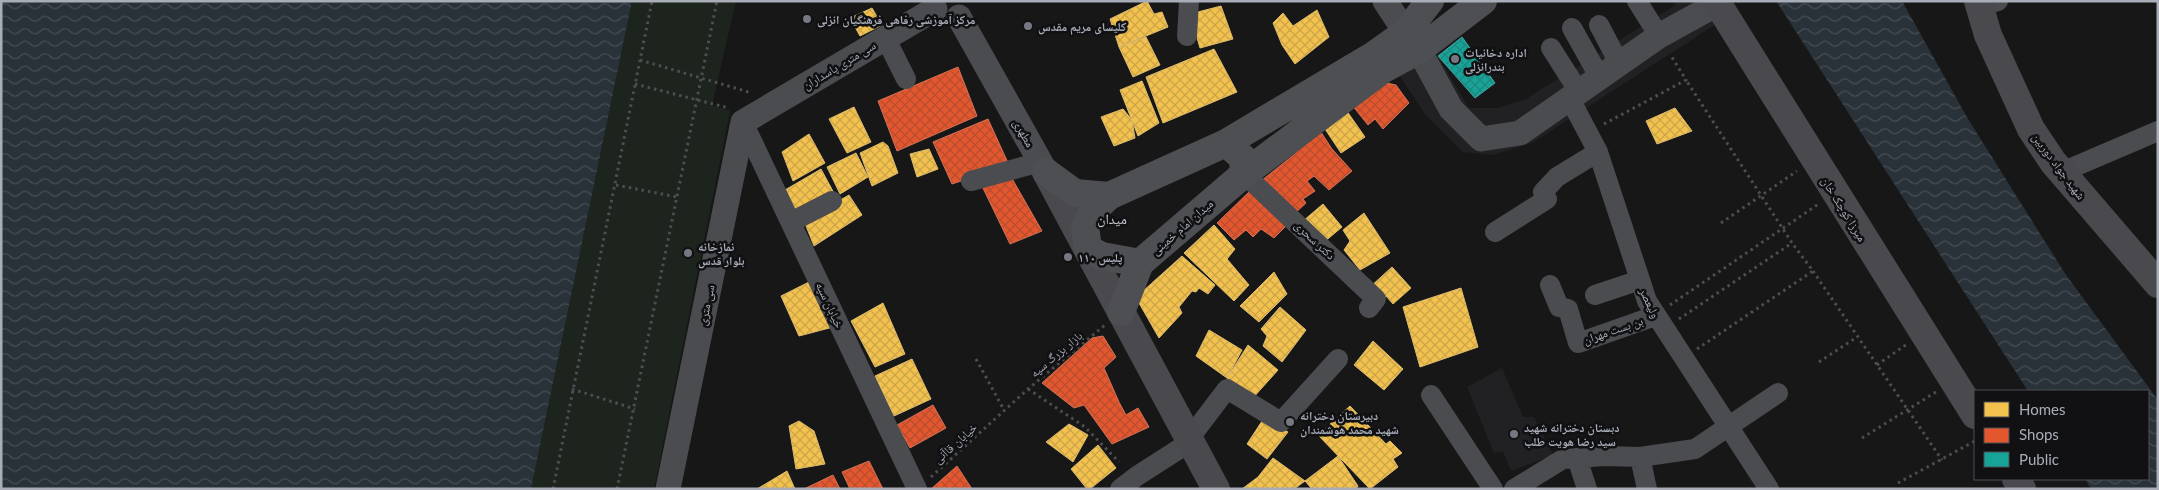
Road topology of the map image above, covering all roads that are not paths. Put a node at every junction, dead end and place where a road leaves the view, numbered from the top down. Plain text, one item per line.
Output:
1 (1189, 1) edge
2 (1385, 1) edge
3 (1430, 1) edge
4 (1483, 1) edge
5 (1636, 1) edge
6 (1717, 2) edge
7 (1985, 3) edge
8 (935, 5) edge
9 (962, 9) edge
10 (1599, 26) dead end
11 (1572, 28) dead end
12 (1187, 36) dead end
13 (1659, 36) junction
14 (885, 37) junction
15 (1414, 44) junction
16 (1551, 48) dead end
17 (1609, 70) junction
18 (906, 79) dead end
19 (1575, 95) junction
20 (750, 118) junction
21 (2158, 131) edge
22 (1226, 143) junction
23 (1598, 152) junction
24 (1043, 167) junction
25 (2062, 172) junction
26 (1244, 174) junction
27 (971, 181) dead end
28 (1109, 196) junction
29 (832, 201) dead end
30 (791, 222) junction
31 (1495, 232) dead end
32 (1088, 249) junction
33 (1140, 263) junction
34 (1640, 280) junction
35 (2158, 284) edge
36 (1550, 285) dead end
37 (1595, 295) dead end
38 (1369, 308) dead end
39 (1121, 312) junction
40 (1659, 323) junction
41 (1338, 359) dead end
42 (1778, 393) dead end
43 (1431, 395) dead end
44 (1974, 413) edge
45 (1727, 428) junction
46 (1190, 440) junction
47 (1640, 456) junction
48 (1577, 458) junction
49 (921, 485) edge
50 (668, 489) edge
51 (1120, 489) edge
52 (1216, 489) edge
53 (1493, 489) edge
54 (1514, 489) edge
55 (1587, 489) edge
56 (1647, 489) edge
57 (1769, 489) edge

1 - 12 street
2 - 15 street
3 - 15 main road
4 - 15 main road
5 - 13 street
6 - 13 street
6 - 44 main road, میرزا کوچک خان
7 - 25 main road, شهید جواد دوربین
8 - 9 street
8 - 14 street, سی متری پاسداران
9 - 24 street, مطهری
10 - 17 street
11 - 17 street
13 - 17 street
14 - 18 street
14 - 20 street, سی متری پاسداران
15 - 19 street
15 - 22 main road
15 - 26 main road, میدان امام خمینی
16 - 19 street, ولیعصر
17 - 19 street
19 - 23 street, ولیعصر
20 - 30 street, خیابان سپه
20 - 50 street, سی متری
21 - 25 street
22 - 26 main road
22 - 28 main road
23 - 31 street
23 - 34 street, ولیعصر
24 - 27 street
24 - 28 main road
24 - 32 main road, مطهری
25 - 35 main road, شهید جواد دوربین
26 - 33 main road, میدان امام خمینی
26 - 38 street, دکتر سحری
28 - 32 main road
29 - 30 street
30 - 49 street, خیابان سپه
32 - 33 main road, میدان امام خمینی
32 - 39 main road, مطهری
33 - 39 main road
34 - 37 street
34 - 40 street, ولیعصر
36 - 40 street, بن بست مهران
39 - 46 main road
40 - 45 street, ولیعصر
41 - 46 street
42 - 45 street
43 - 53 street
45 - 47 street
45 - 57 street, ولیعصر
46 - 51 street
46 - 52 main road
47 - 48 street
47 - 56 street
48 - 54 street
48 - 55 street

